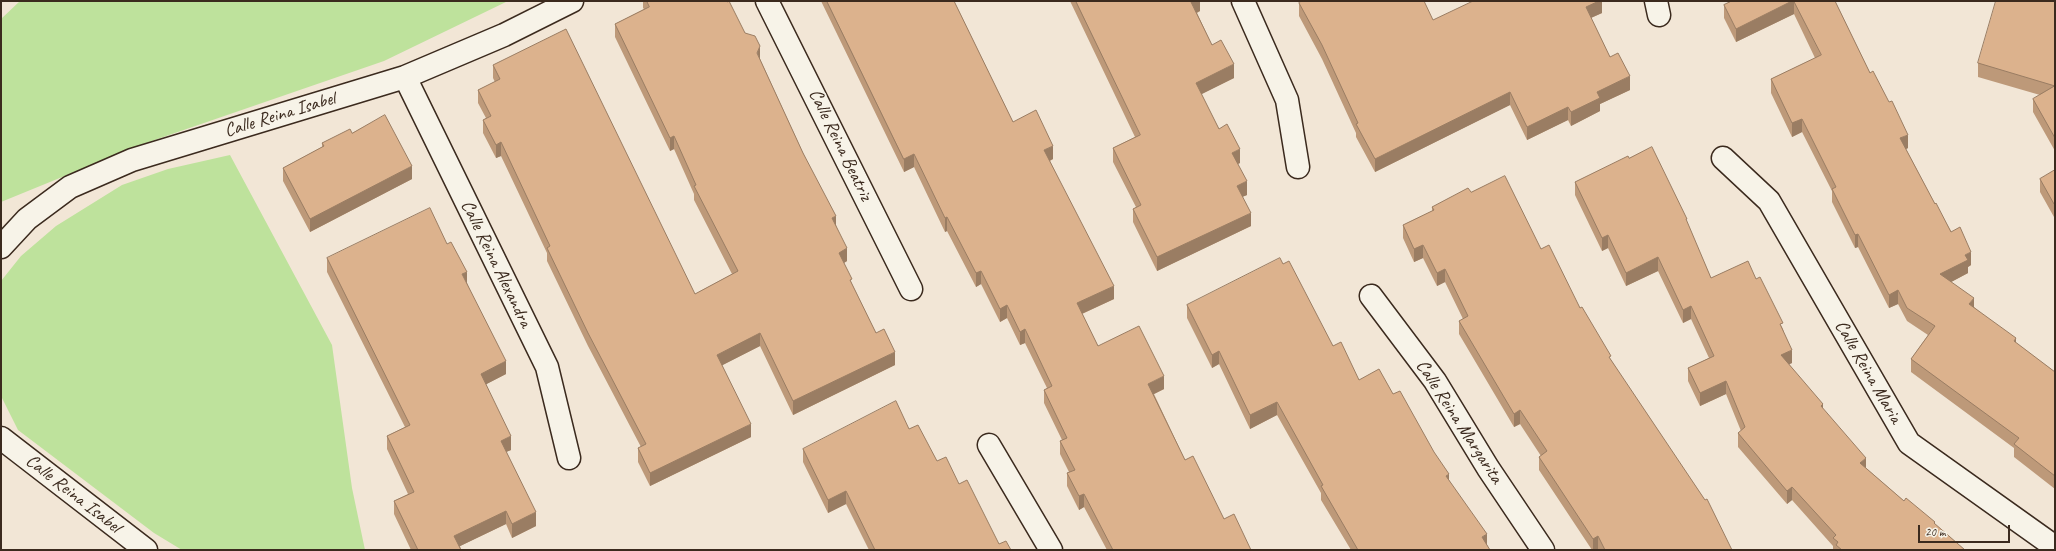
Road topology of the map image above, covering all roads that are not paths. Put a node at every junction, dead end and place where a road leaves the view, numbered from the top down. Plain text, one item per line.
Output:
1 (572, 1) edge
2 (768, 1) edge
3 (1243, 1) edge
4 (405, 77) junction
5 (1723, 158) dead end
6 (1298, 167) dead end
7 (1, 247) edge
8 (911, 289) dead end
9 (1371, 296) dead end
10 (1, 438) edge
11 (989, 445) dead end
12 (569, 458) dead end
13 (2055, 547) edge
14 (146, 550) edge
15 (1051, 550) edge
16 (1543, 550) edge

1 - 4 street, Calle Reina Isabel
2 - 8 street, Calle Reina Beatriz
3 - 6 street
4 - 7 street, Calle Reina Isabel
4 - 12 street, Calle Reina Alexandra
5 - 13 street, Calle Reina Maria
9 - 16 street, Calle Reina Margarita
10 - 14 street, Calle Reina Isabel
11 - 15 street

